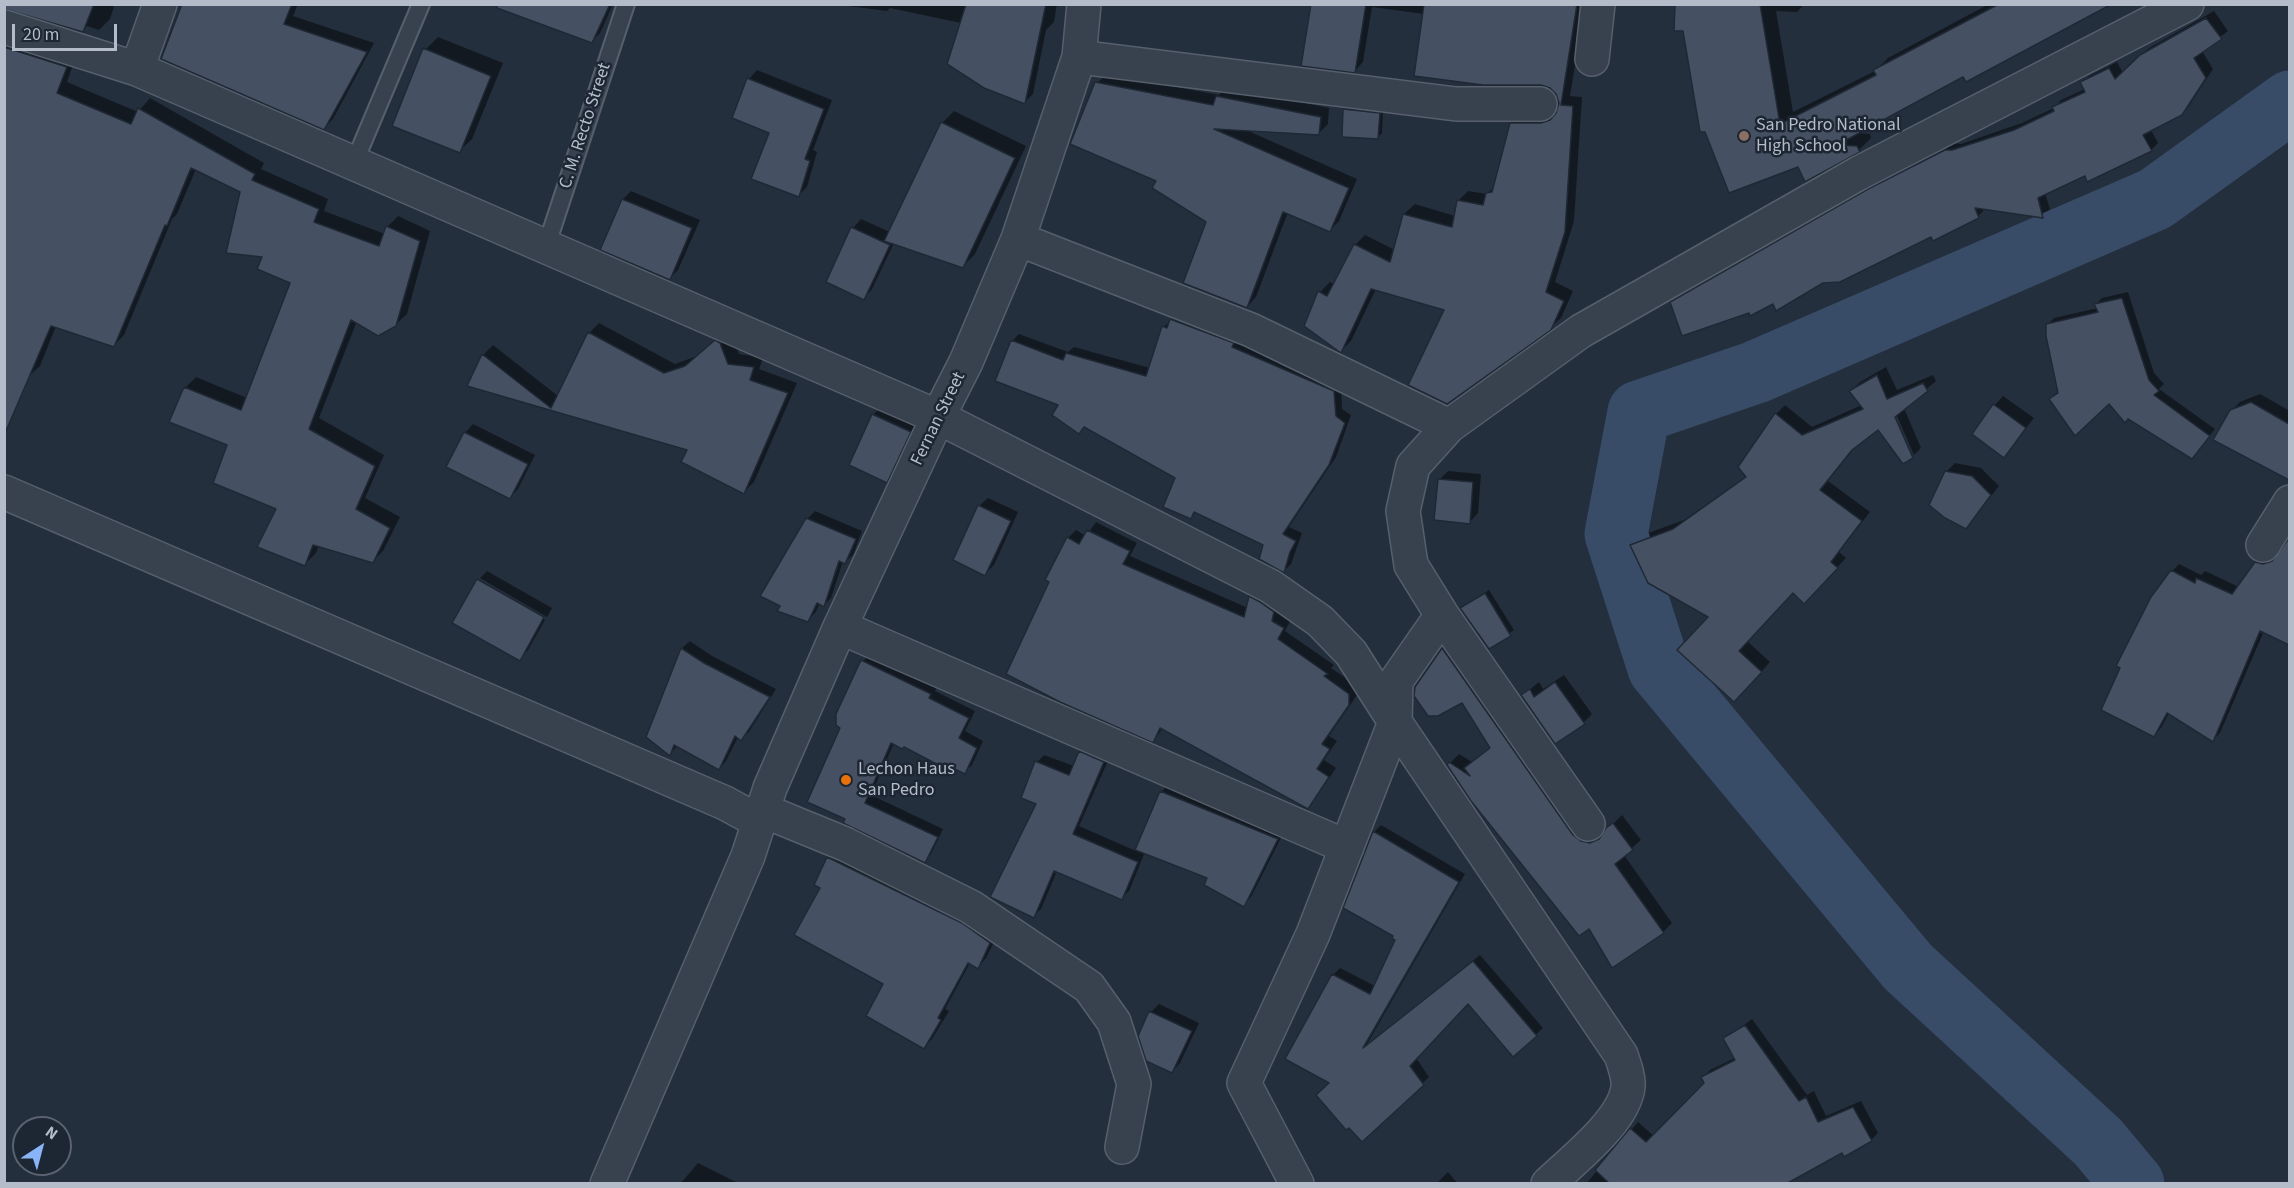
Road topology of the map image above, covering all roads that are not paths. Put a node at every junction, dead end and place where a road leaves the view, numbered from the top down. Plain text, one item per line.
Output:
1 (160, 4) edge
2 (421, 4) edge
3 (626, 4) edge
4 (1084, 4) edge
5 (1598, 4) edge
6 (2187, 4) edge
7 (4, 27) edge
8 (1079, 57) junction
9 (1592, 59) dead end
10 (137, 69) junction
11 (1540, 104) dead end
12 (354, 163) junction
13 (1018, 239) junction
14 (546, 247) junction
15 (938, 417) junction
16 (1449, 426) junction
17 (4, 492) edge
18 (2289, 502) edge
19 (2263, 545) dead end
20 (1442, 615) junction
21 (840, 627) junction
22 (1395, 722) junction
23 (760, 815) junction
24 (1588, 824) dead end
25 (1347, 847) junction
26 (1122, 1147) dead end
27 (607, 1184) edge
28 (1297, 1184) edge
29 (1548, 1184) edge

1 - 10 street
2 - 12 lane
3 - 14 lane, C. M. Recto Street
4 - 8 street, Fernan Street
5 - 9 street
6 - 16 street
7 - 10 street
8 - 11 street
8 - 13 street, Fernan Street
10 - 12 street
12 - 14 street
13 - 15 street, Fernan Street
13 - 16 street
14 - 15 street
15 - 21 street, Fernan Street
15 - 22 street
16 - 20 street
17 - 23 street
18 - 19 street
20 - 22 street
20 - 24 street
21 - 23 street, Fernan Street
21 - 25 street
22 - 25 street
22 - 29 street
23 - 26 street
23 - 27 street, Fernan Street
25 - 28 street

